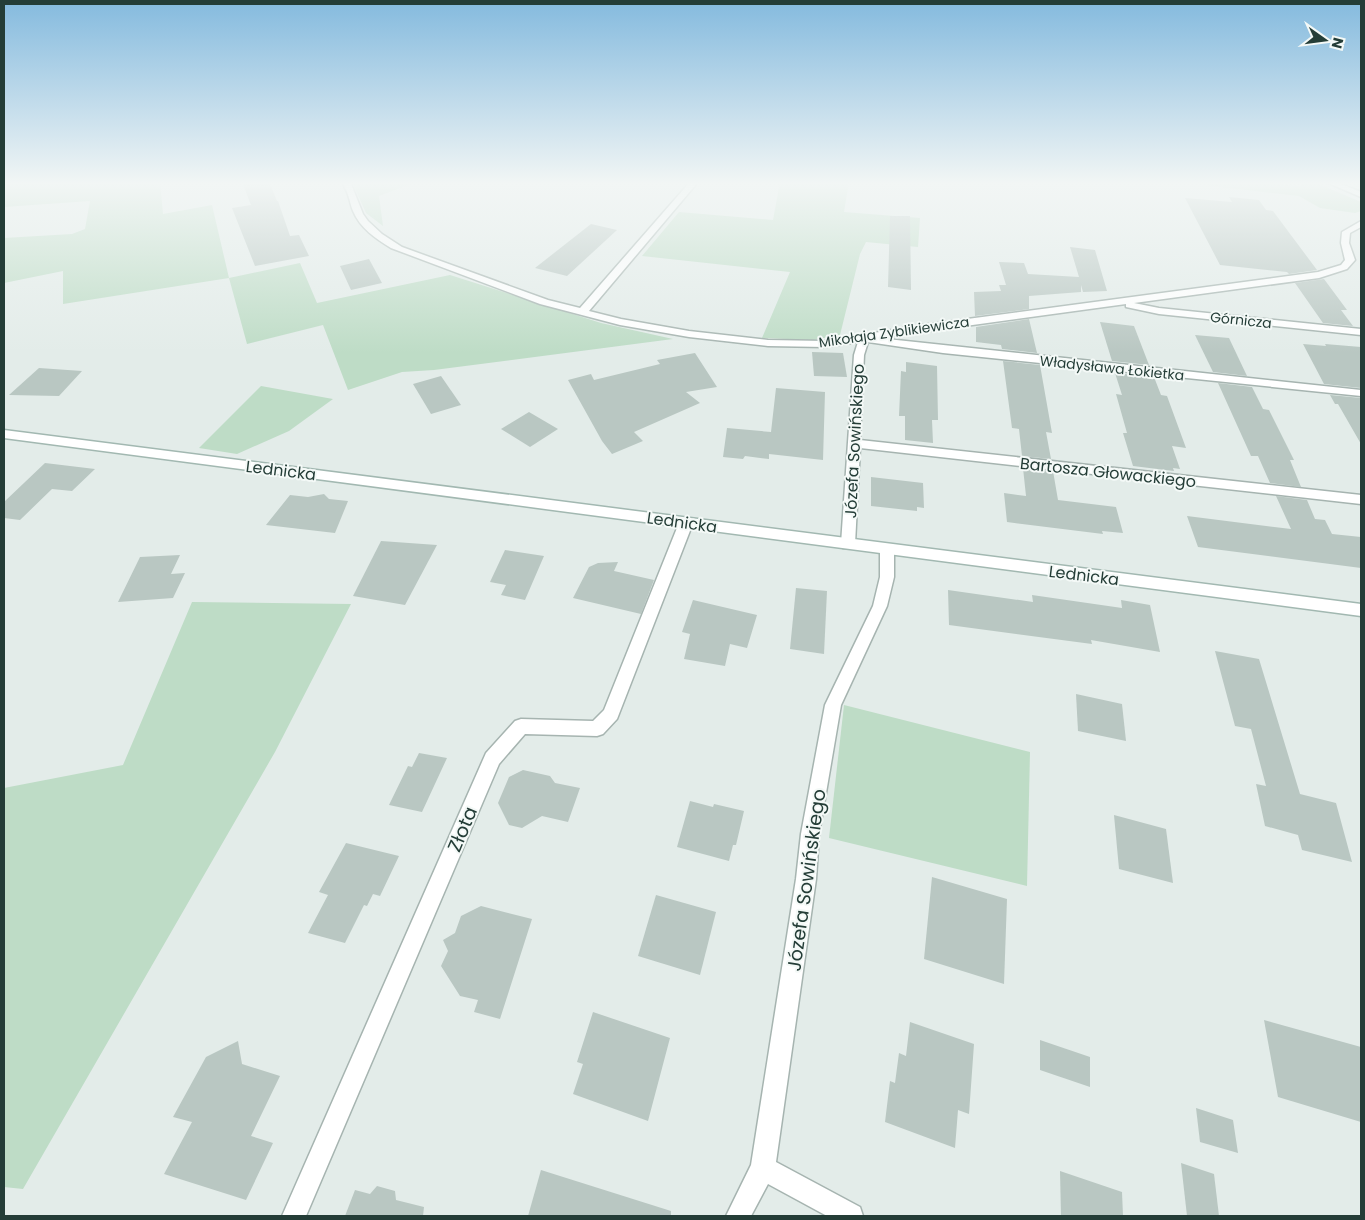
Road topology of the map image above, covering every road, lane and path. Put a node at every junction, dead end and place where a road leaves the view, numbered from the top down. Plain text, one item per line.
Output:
1 (383, 239) edge
2 (645, 239) edge
3 (1345, 239) edge
4 (1122, 303) junction
5 (582, 312) junction
6 (1361, 332) edge
7 (864, 339) junction
8 (1361, 393) edge
9 (4, 434) edge
10 (854, 443) junction
11 (1361, 500) edge
12 (686, 523) junction
13 (848, 544) junction
14 (887, 549) junction
15 (1361, 610) edge
16 (763, 1168) junction
17 (294, 1216) edge
18 (738, 1216) edge
19 (851, 1216) edge

1 - 5 street, Mikołaja Zyblikiewicza
2 - 5 street
3 - 4 street, Mikołaja Zyblikiewicza
4 - 6 street, Górnicza
4 - 7 street, Mikołaja Zyblikiewicza
5 - 7 street, Mikołaja Zyblikiewicza
7 - 8 street, Władysława Łokietka
7 - 10 street, Józefa Sowińskiego
9 - 12 street, Lednicka
10 - 11 street, Bartosza Głowackiego
10 - 13 street, Józefa Sowińskiego
12 - 13 street, Lednicka
12 - 17 street, Złota
13 - 14 street, Lednicka
14 - 15 street, Lednicka
14 - 16 street, Józefa Sowińskiego
16 - 18 street, Józefa Sowińskiego
16 - 19 street

